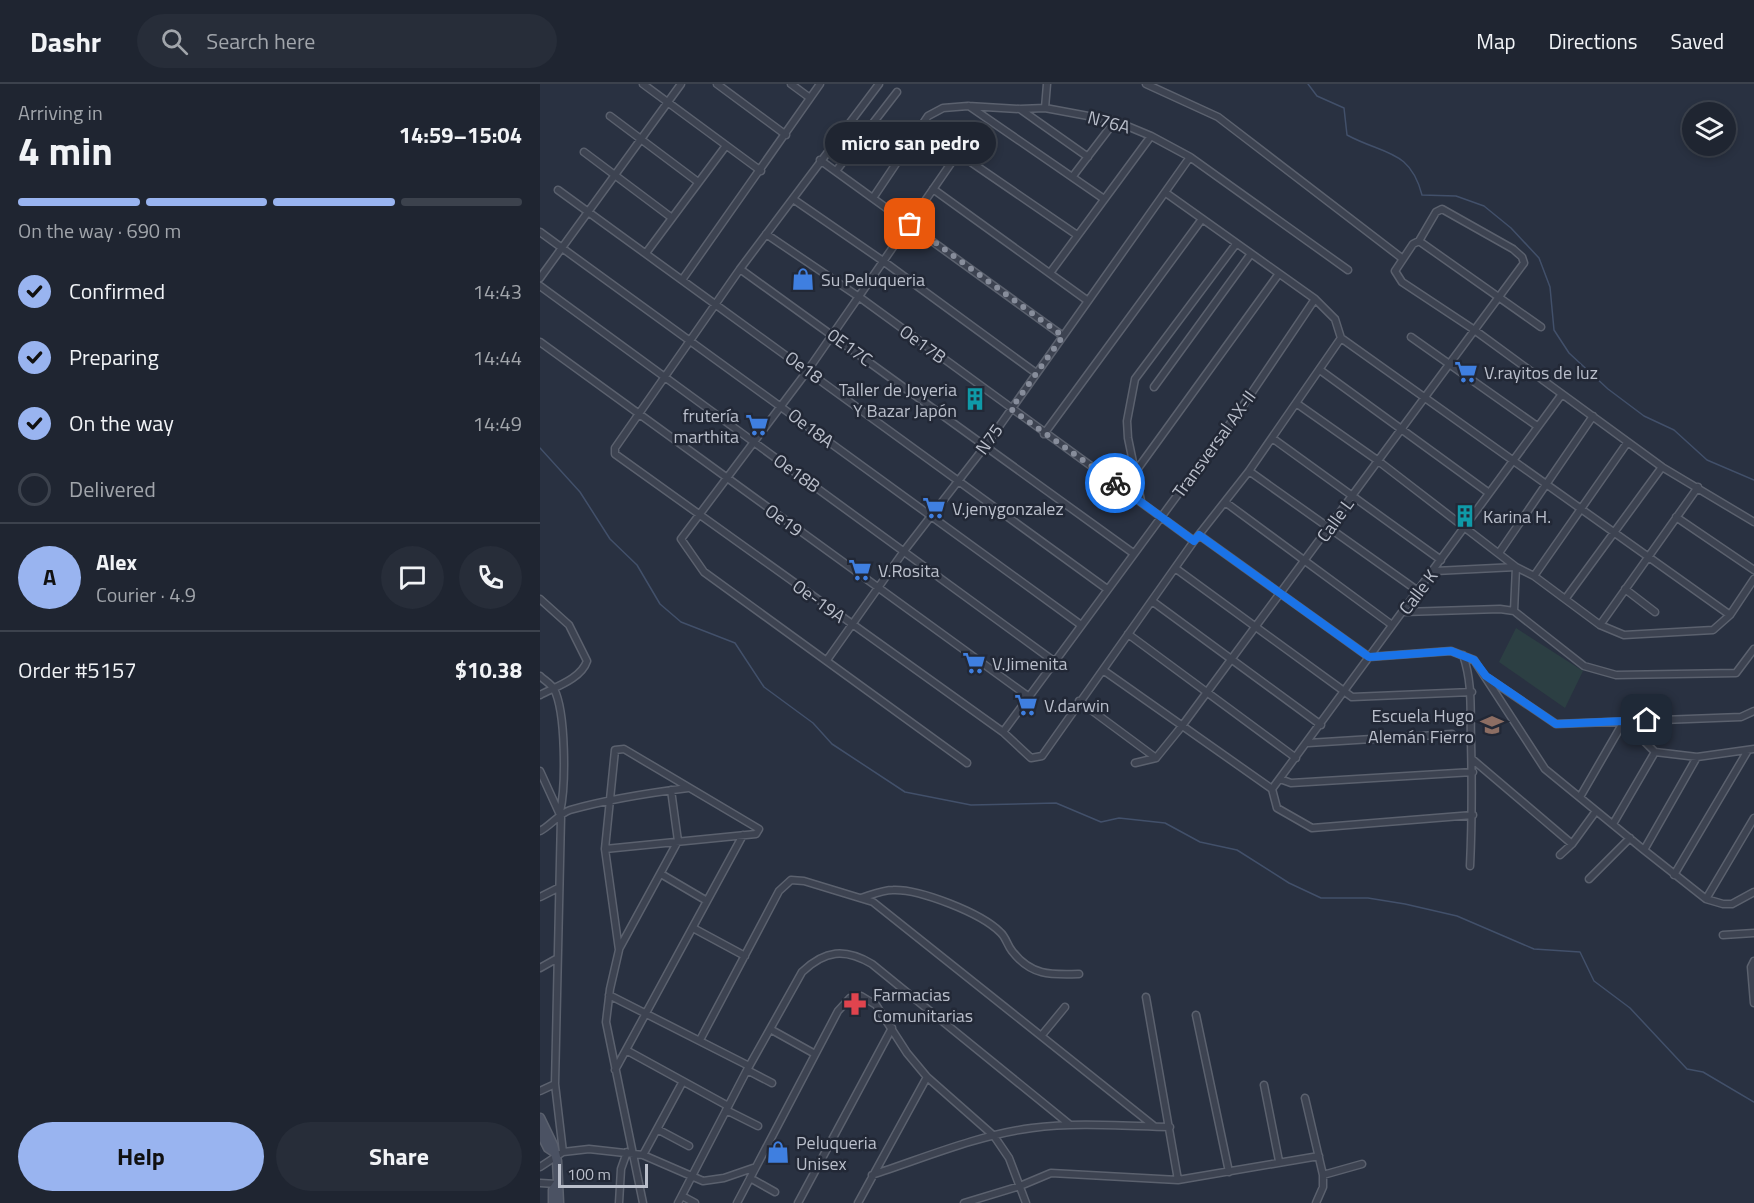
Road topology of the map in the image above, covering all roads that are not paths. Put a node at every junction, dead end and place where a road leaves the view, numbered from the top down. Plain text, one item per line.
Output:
1 (643, 84) edge
2 (681, 84) edge
3 (717, 84) edge
4 (791, 84) edge
5 (820, 84) edge
6 (868, 84) edge
7 (1047, 84) edge
8 (1146, 84) edge
9 (877, 86) edge
10 (897, 92) dead end
11 (810, 98) junction
12 (667, 103) junction
13 (968, 106) junction
14 (1045, 108) junction
15 (1020, 109) junction
16 (610, 116) dead end
17 (1115, 121) junction
18 (786, 135) junction
19 (1151, 136) junction
20 (640, 140) junction
21 (725, 147) junction
22 (584, 152) dead end
23 (1088, 156) junction
24 (1190, 157) junction
25 (820, 160) junction
26 (761, 171) junction
27 (836, 171) junction
28 (615, 175) junction
29 (1073, 176) junction
30 (698, 182) junction
31 (933, 189) junction
32 (558, 190) dead end
33 (1166, 193) junction
34 (873, 198) junction
35 (793, 199) junction
36 (1104, 199) junction
37 (588, 210) junction
38 (672, 218) junction
39 (1202, 219) junction
40 (910, 224) junction
41 (540, 232) edge
42 (766, 234) junction
43 (1077, 235) junction
44 (1419, 241) junction
45 (1236, 244) junction
46 (562, 247) junction
47 (646, 253) junction
48 (1251, 255) junction
49 (1403, 259) junction
50 (883, 261) junction
51 (740, 269) junction
52 (1348, 270) dead end
53 (1050, 273) junction
54 (1278, 275) junction
55 (540, 278) edge
56 (682, 280) junction
57 (540, 286) edge
58 (858, 297) junction
59 (1315, 299) junction
60 (1499, 299) junction
61 (1088, 301) junction
62 (716, 304) junction
63 (1540, 327) dead end
64 (1473, 329) junction
65 (832, 334) junction
66 (1063, 336) junction
67 (1411, 337) dead end
68 (1341, 338) junction
69 (691, 340) junction
70 (540, 342) edge
71 (1449, 363) junction
72 (808, 370) junction
73 (1320, 370) junction
74 (1036, 374) junction
75 (664, 379) junction
76 (1154, 387) dead end
77 (1562, 394) junction
78 (1425, 397) junction
79 (1296, 403) junction
80 (781, 405) junction
81 (1011, 409) junction
82 (638, 414) junction
83 (1593, 416) junction
84 (1537, 426) junction
85 (1401, 429) junction
86 (1044, 434) junction
87 (1272, 438) junction
88 (753, 441) junction
89 (1627, 443) junction
90 (986, 445) junction
91 (1514, 459) junction
92 (1377, 460) junction
93 (1662, 467) junction
94 (1136, 471) junction
95 (1248, 471) junction
96 (726, 477) junction
97 (958, 482) junction
98 (1547, 484) junction
99 (1698, 488) junction
100 (1489, 493) junction
101 (1353, 495) junction
102 (1141, 501) junction
103 (1225, 502) junction
104 (1580, 509) junction
105 (700, 514) junction
106 (1676, 517) junction
107 (932, 518) junction
108 (1160, 518) junction
109 (1754, 522) edge
110 (1465, 525) junction
111 (1329, 528) junction
112 (1615, 532) junction
113 (1199, 535) junction
114 (1194, 541) junction
115 (904, 551) junction
116 (1133, 553) junction
117 (1499, 553) junction
118 (1648, 557) junction
119 (1441, 560) junction
120 (1305, 561) junction
121 (1516, 567) junction
122 (1176, 568) junction
123 (1754, 570) edge
124 (1435, 571) junction
125 (1534, 576) junction
126 (1754, 579) edge
127 (879, 589) junction
128 (1107, 589) junction
129 (1625, 589) junction
130 (1418, 591) junction
131 (1281, 594) junction
132 (1566, 598) junction
133 (540, 599) edge
134 (1152, 601) junction
135 (1514, 611) junction
136 (1403, 612) junction
137 (1655, 612) dead end
138 (1730, 615) junction
139 (851, 624) junction
140 (1600, 624) junction
141 (1081, 625) junction
142 (1392, 625) junction
143 (1256, 626) junction
144 (1128, 634) junction
145 (1754, 649) edge
146 (1463, 654) junction
147 (1369, 657) junction
148 (827, 660) junction
149 (1231, 661) junction
150 (1055, 662) junction
151 (1103, 670) junction
152 (1481, 670) junction
153 (540, 676) edge
154 (1471, 676) junction
155 (1486, 676) junction
156 (553, 688) junction
157 (1345, 691) junction
158 (1207, 692) junction
159 (1472, 692) junction
160 (540, 695) edge
161 (1029, 697) junction
162 (1079, 701) junction
163 (1754, 711) edge
164 (1624, 721) junction
165 (1321, 725) junction
166 (1182, 726) junction
167 (1003, 732) junction
168 (1452, 734) dead end
169 (1308, 743) junction
170 (1750, 751) edge
171 (1655, 752) junction
172 (1156, 758) junction
173 (1296, 758) junction
174 (1471, 758) junction
175 (1697, 758) junction
176 (967, 763) dead end
177 (1135, 764) dead end
178 (540, 771) edge
179 (1473, 772) junction
180 (1280, 779) junction
181 (689, 788) junction
182 (1272, 789) junction
183 (671, 790) junction
184 (1580, 798) junction
185 (605, 800) junction
186 (1596, 811) junction
187 (561, 814) junction
188 (1473, 815) junction
189 (1754, 818) edge
190 (1613, 825) junction
191 (540, 831) edge
192 (743, 835) junction
193 (1630, 838) junction
194 (678, 841) junction
195 (1572, 844) junction
196 (605, 849) junction
197 (1644, 850) junction
198 (1560, 855) dead end
199 (1470, 866) dead end
200 (662, 874) junction
201 (1674, 875) junction
202 (1589, 879) dead end
203 (558, 888) junction
204 (1754, 892) edge
205 (540, 897) edge
206 (861, 898) junction
207 (1706, 899) junction
208 (707, 901) junction
209 (693, 928) junction
210 (1754, 933) edge
211 (1723, 935) dead end
212 (619, 950) junction
213 (745, 956) junction
214 (556, 959) junction
215 (1754, 961) edge
216 (540, 968) edge
217 (1078, 974) dead end
218 (609, 995) junction
219 (1146, 997) dead end
220 (1754, 1003) edge
221 (1065, 1007) dead end
222 (647, 1013) junction
223 (1196, 1016) dead end
224 (892, 1028) junction
225 (770, 1029) junction
226 (1042, 1035) junction
227 (700, 1040) junction
228 (626, 1050) junction
229 (815, 1054) junction
230 (748, 1068) junction
231 (615, 1071) junction
232 (927, 1077) junction
233 (682, 1083) junction
234 (772, 1083) dead end
235 (555, 1084) junction
236 (1264, 1085) dead end
237 (540, 1091) edge
238 (1305, 1098) dead end
239 (727, 1108) junction
240 (540, 1118) edge
241 (1069, 1124) junction
242 (758, 1126) dead end
243 (1154, 1126) junction
244 (1170, 1127) junction
245 (657, 1129) junction
246 (540, 1132) edge
247 (994, 1136) junction
248 (689, 1146) dead end
249 (558, 1153) junction
250 (630, 1153) junction
251 (643, 1155) junction
252 (1319, 1156) junction
253 (1280, 1161) junction
254 (1362, 1164) dead end
255 (540, 1167) edge
256 (756, 1167) junction
257 (1229, 1172) junction
258 (872, 1175) junction
259 (1323, 1175) junction
260 (690, 1176) junction
261 (750, 1178) junction
262 (1178, 1180) junction
263 (540, 1183) edge
264 (557, 1184) junction
265 (1020, 1186) junction
266 (775, 1192) dead end
267 (682, 1196) junction
268 (967, 1202) edge
269 (553, 1203) edge
270 (559, 1203) edge
271 (619, 1203) edge
272 (643, 1203) edge
273 (678, 1203) edge
274 (695, 1203) edge
275 (737, 1203) edge
276 (798, 1203) edge
277 (858, 1203) edge
278 (1026, 1203) edge
279 (1316, 1203) edge

1 - 12 street
2 - 12 street
3 - 18 street
4 - 11 street
5 - 11 street
6 - 9 street
7 - 14 street
8 - 49 street
9 - 25 street
10 - 27 street
11 - 18 street
12 - 20 street
12 - 21 street
13 - 15 street, N76A
13 - 29 street
13 - 34 street, N76A
14 - 15 street, N76A
14 - 17 street, N76A
15 - 23 street
16 - 20 street
17 - 19 street, N76A
17 - 23 street
18 - 26 street
19 - 24 street, N76A
19 - 36 street
20 - 28 street
20 - 30 street
21 - 26 street
21 - 30 street
22 - 28 street
23 - 29 street
24 - 33 street, N75
24 - 52 street, N76A
25 - 27 street
25 - 35 street
26 - 56 street
27 - 34 street
28 - 37 street
28 - 38 street
29 - 36 street
30 - 38 street
31 - 40 street
31 - 43 street
31 - 53 street
32 - 37 street, Oe18
33 - 39 street
33 - 61 street, N75
34 - 40 street
35 - 42 street
35 - 50 street
36 - 43 street
37 - 46 street
37 - 47 street, Oe18
38 - 47 street
39 - 45 street
39 - 86 street
40 - 50 street
40 - 66 street
41 - 46 street, Oe18A
42 - 51 street
42 - 58 street, Oe17B
43 - 53 street
44 - 49 street
44 - 60 street
44 - 60 street, Calle L
45 - 48 street
45 - 94 street
46 - 55 street
46 - 69 street, Oe18A
47 - 56 street, Oe18
48 - 54 street
48 - 76 street
49 - 64 street
50 - 58 street
50 - 74 street
51 - 62 street
51 - 65 street, 0E17C
53 - 61 street
54 - 59 street
54 - 94 street
56 - 62 street, Oe18
57 - 75 street, Oe18B
58 - 65 street
58 - 81 street, Oe17B
59 - 68 street
59 - 108 street, Transversal AX-II
60 - 63 street
60 - 64 street, Calle L
61 - 66 street, N75
62 - 69 street
62 - 72 street, Oe18
64 - 71 street, Calle L
64 - 77 street
65 - 72 street
65 - 90 street, 0E17C
66 - 74 street, N75
67 - 71 street
68 - 73 street
68 - 78 street
69 - 75 street
69 - 80 street, Oe18A
70 - 82 street, Oe19
71 - 78 street, Calle L
71 - 84 street
72 - 80 street
72 - 97 street, Oe18
73 - 79 street
73 - 85 street
74 - 81 street, N75
75 - 82 street
75 - 88 street, Oe18B
77 - 83 street
77 - 84 street, Calle K
78 - 85 street, Calle L
78 - 91 street
79 - 87 street
79 - 92 street
80 - 88 street
80 - 107 street, Oe18A
81 - 86 street, Oe17B
81 - 90 street, N75
82 - 96 street, Oe19
82 - 105 street, Oe-19A
83 - 89 street
83 - 98 street
84 - 91 street, Calle K
85 - 92 street, Calle L
85 - 100 street
86 - 102 street, Oe17B
87 - 95 street
87 - 101 street
88 - 96 street
88 - 115 street, Oe18B
89 - 93 street
89 - 104 street
90 - 97 street, N75
90 - 116 street, 0E17C
91 - 98 street
91 - 100 street, Calle K
92 - 101 street, Calle L
92 - 110 street
93 - 99 street
93 - 112 street
94 - 102 street
95 - 103 street
95 - 111 street
96 - 105 street
96 - 127 street, Oe19
97 - 107 street, N75
97 - 128 street, Oe18
98 - 104 street
98 - 117 street
99 - 106 street
99 - 109 street
100 - 110 street, Calle K
101 - 111 street, Calle L
101 - 119 street
102 - 108 street, Oe17B
103 - 113 street
103 - 120 street
104 - 112 street
104 - 125 street
105 - 139 street, Oe-19A
105 - 148 street
106 - 118 street
106 - 123 street
107 - 115 street, N75
107 - 141 street, Oe18A
108 - 114 street, Oe17B
108 - 116 street, Transversal AX-II
110 - 117 street
110 - 119 street, Calle K
111 - 120 street, Calle L
111 - 130 street
112 - 118 street
112 - 132 street
113 - 114 street
113 - 131 street
114 - 122 street
115 - 127 street, N75
115 - 150 street, Oe18B
116 - 128 street, Transversal AX-II
117 - 121 street
118 - 129 street
118 - 138 street
119 - 124 street, Calle K
120 - 131 street, Calle L
120 - 142 street
121 - 124 street
121 - 125 street
121 - 135 street
122 - 134 street
122 - 143 street
124 - 130 street, Calle K
125 - 132 street
126 - 138 street
127 - 139 street, N75
127 - 161 street, Oe19
128 - 141 street, Transversal AX-II
129 - 137 street
129 - 140 street
130 - 136 street, Calle K
131 - 143 street, Calle L
131 - 147 street
132 - 140 street
133 - 156 street
134 - 144 street
134 - 149 street
135 - 136 street
135 - 145 street
136 - 142 street, Calle K
138 - 140 street
139 - 148 street, N75
139 - 167 street, Oe-19A
141 - 150 street, Transversal AX-II
142 - 147 street, Calle K
143 - 149 street, Calle L
143 - 157 street
144 - 151 street
144 - 158 street
146 - 147 street
146 - 152 street
146 - 154 street
147 - 157 street, Calle K
148 - 176 street
149 - 158 street, Calle L
149 - 165 street
150 - 161 street, Transversal AX-II
151 - 162 street
151 - 166 street
152 - 154 street
152 - 155 street
153 - 156 street
154 - 159 street
155 - 164 street
155 - 184 street
156 - 160 street
156 - 187 street
157 - 159 street
157 - 165 street, Calle K
158 - 166 street, Calle L
158 - 173 street
159 - 174 street
161 - 167 street, Transversal AX-II
162 - 167 street, Oe-19A
162 - 172 street
163 - 164 street
164 - 171 street
164 - 184 street
165 - 169 street, Calle K
166 - 172 street, Calle L
166 - 182 street
168 - 169 street
169 - 173 street, Calle K
170 - 175 street
170 - 201 street
171 - 175 street
171 - 190 street
172 - 177 street
173 - 180 street, Calle K
174 - 179 street
174 - 195 street
175 - 197 street
178 - 187 street
179 - 180 street
179 - 188 street
180 - 182 street, Calle K
181 - 183 street
181 - 185 street
181 - 192 street
182 - 188 street
183 - 185 street
183 - 194 street
184 - 186 street
185 - 187 street
185 - 196 street
186 - 190 street
186 - 195 street
187 - 191 street
187 - 203 street
188 - 199 street
189 - 207 street
190 - 193 street
192 - 194 street
192 - 208 street
193 - 197 street
193 - 202 street
194 - 196 street
194 - 200 street
195 - 198 street
196 - 212 street
197 - 201 street
200 - 208 street
200 - 212 street
201 - 207 street
203 - 205 street
203 - 214 street
204 - 207 street
206 - 213 street
206 - 217 street
206 - 226 street
208 - 209 street
209 - 213 street
209 - 222 street
210 - 211 street
212 - 218 street
213 - 227 street
214 - 216 street
214 - 235 street
215 - 220 street
218 - 222 street
218 - 231 street
219 - 244 street
221 - 226 street
222 - 227 street
222 - 228 street
223 - 257 street
224 - 229 street
224 - 232 street
224 - 276 street
225 - 229 street
225 - 230 street
225 - 241 street
226 - 243 street
227 - 230 street
228 - 231 street
228 - 233 street
229 - 256 street
230 - 234 street
230 - 239 street
231 - 250 street
232 - 247 street
232 - 258 street
233 - 239 street
233 - 245 street
235 - 237 street
235 - 249 street
236 - 253 street
238 - 252 street
239 - 242 street
239 - 260 street
240 - 249 street
241 - 243 street
241 - 247 street
243 - 244 street
244 - 262 street
245 - 248 street
245 - 251 street
246 - 249 street
247 - 258 street
247 - 265 street
249 - 250 street
249 - 255 street
249 - 264 street
250 - 251 street
250 - 271 street
250 - 272 street
251 - 260 street
252 - 253 street
252 - 259 street
253 - 257 street
254 - 259 street
256 - 260 street
256 - 261 street
257 - 262 street
258 - 277 street
259 - 279 street
260 - 267 street
261 - 266 street
261 - 275 street
262 - 265 street
263 - 264 street
264 - 269 street
264 - 270 street
265 - 268 street
265 - 278 street
267 - 273 street
267 - 274 street

